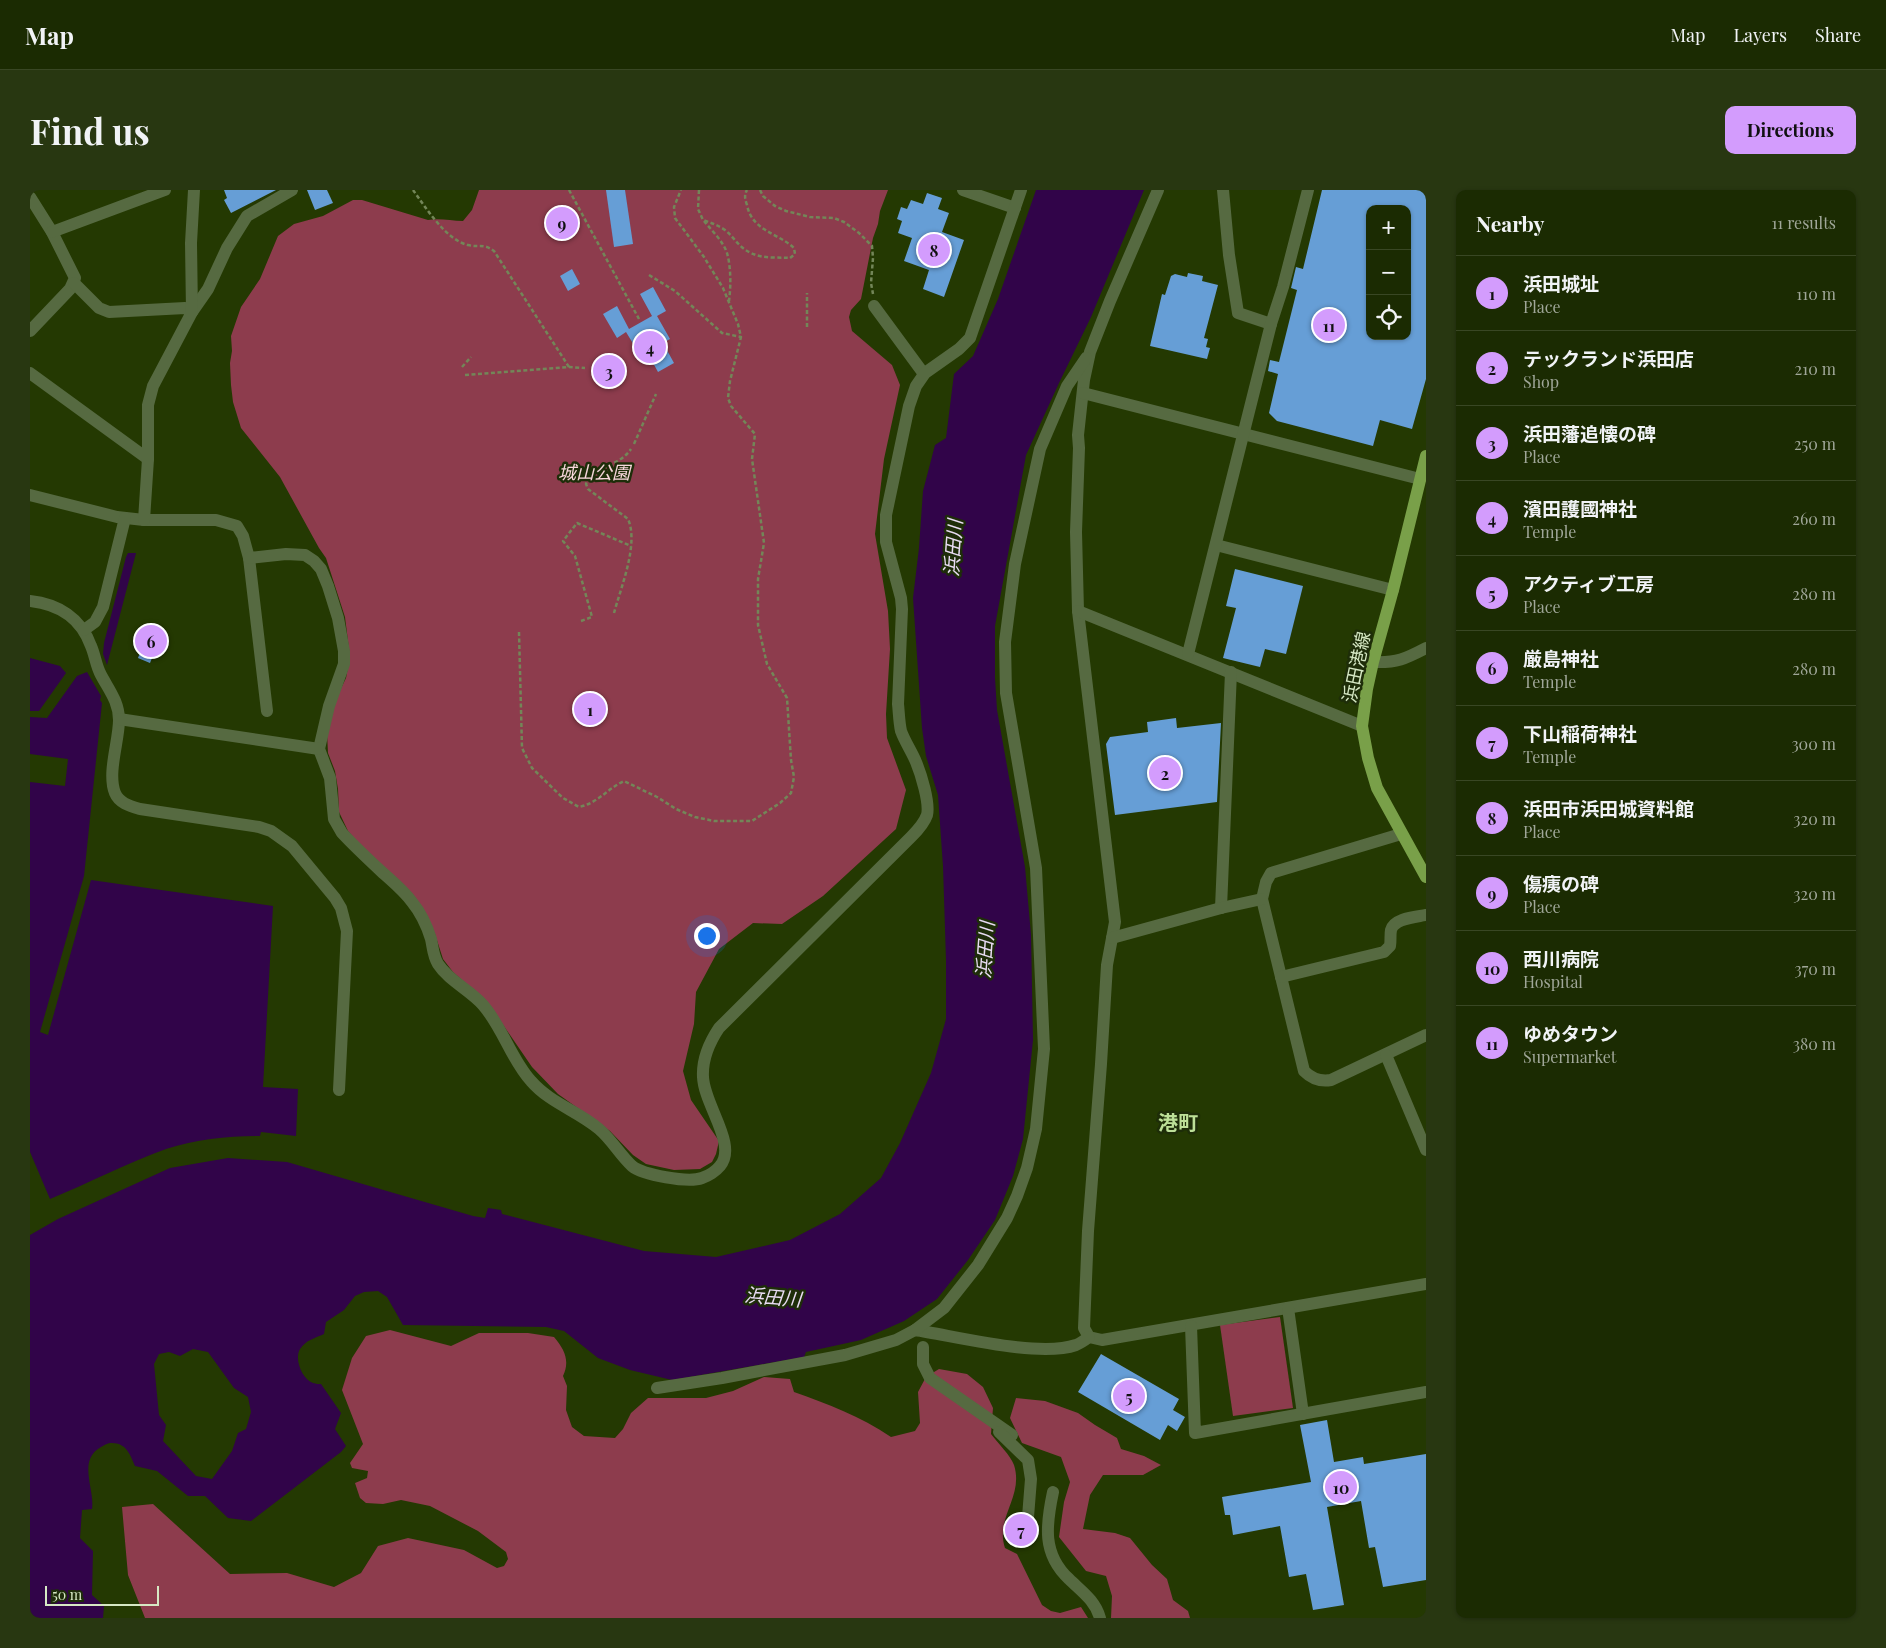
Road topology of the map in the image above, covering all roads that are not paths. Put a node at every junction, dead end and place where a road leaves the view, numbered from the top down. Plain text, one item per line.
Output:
1 (165, 190) edge
2 (194, 190) edge
3 (292, 190) edge
4 (963, 190) edge
5 (1021, 190) edge
6 (1158, 190) edge
7 (1223, 190) edge
8 (1308, 190) edge
9 (131, 196) edge
10 (30, 197) edge
11 (1015, 208) junction
12 (52, 232) junction
13 (74, 283) junction
14 (874, 306) road end
15 (192, 312) junction
16 (1270, 324) junction
17 (30, 331) edge
18 (1090, 352) junction
19 (30, 373) edge
20 (925, 373) junction
21 (1083, 393) junction
22 (1244, 433) junction
23 (1426, 456) edge
24 (148, 459) junction
25 (1420, 479) junction
26 (30, 495) edge
27 (125, 518) junction
28 (144, 520) junction
29 (1216, 545) junction
30 (249, 558) junction
31 (1393, 590) junction
32 (30, 601) edge
33 (1078, 610) junction
34 (84, 630) junction
35 (1426, 648) edge
36 (1188, 654) junction
37 (1373, 662) junction
38 (1231, 672) junction
39 (267, 711) dead end
40 (119, 720) junction
41 (1362, 726) junction
42 (319, 749) junction
43 (1401, 834) junction
44 (1426, 877) edge
45 (1262, 899) junction
46 (1221, 908) junction
47 (1426, 915) edge
48 (1112, 938) junction
49 (1281, 977) junction
50 (1426, 1035) edge
51 (1386, 1055) junction
52 (340, 1090) dead end
53 (1426, 1150) edge
54 (1426, 1284) edge
55 (1288, 1308) junction
56 (1191, 1326) junction
57 (915, 1330) junction
58 (1090, 1338) junction
59 (923, 1347) dead end
60 (657, 1388) dead end
61 (1426, 1392) edge
62 (1303, 1414) junction
63 (994, 1424) junction
64 (1012, 1435) dead end
65 (1053, 1492) dead end
66 (1028, 1517) dead end
67 (1100, 1618) edge

1 - 9 street
2 - 15 street
3 - 15 street
4 - 11 street
5 - 11 street
6 - 18 street
7 - 16 street
8 - 16 street
9 - 12 street
10 - 12 street
11 - 20 street
12 - 13 street
13 - 15 street
13 - 17 street
14 - 20 street
15 - 24 street
16 - 22 street
18 - 21 street
18 - 57 street
19 - 24 street
20 - 42 street
21 - 22 street
21 - 33 street
22 - 25 street
22 - 29 street
23 - 25 main road, 浜田港線
24 - 28 street
25 - 31 main road, 浜田港線
26 - 27 street
27 - 28 street
27 - 34 street
28 - 30 street
29 - 31 street
29 - 36 street
30 - 39 street
30 - 42 street
31 - 37 main road, 浜田港線
32 - 34 street
33 - 36 street
33 - 48 street
34 - 40 street
35 - 37 street
36 - 38 street
37 - 41 main road, 浜田港線
38 - 41 street
38 - 46 street
40 - 42 street
40 - 52 street
41 - 43 main road, 浜田港線
43 - 44 main road, 浜田港線
43 - 45 street
45 - 46 street
45 - 49 street
46 - 48 street
47 - 49 street
48 - 58 street
49 - 51 street
50 - 51 street
51 - 53 street
54 - 55 street
55 - 56 street
55 - 62 street
56 - 58 street
56 - 62 street
57 - 58 street
57 - 60 street
59 - 63 street
61 - 62 street
63 - 64 street
63 - 66 street
65 - 67 street

